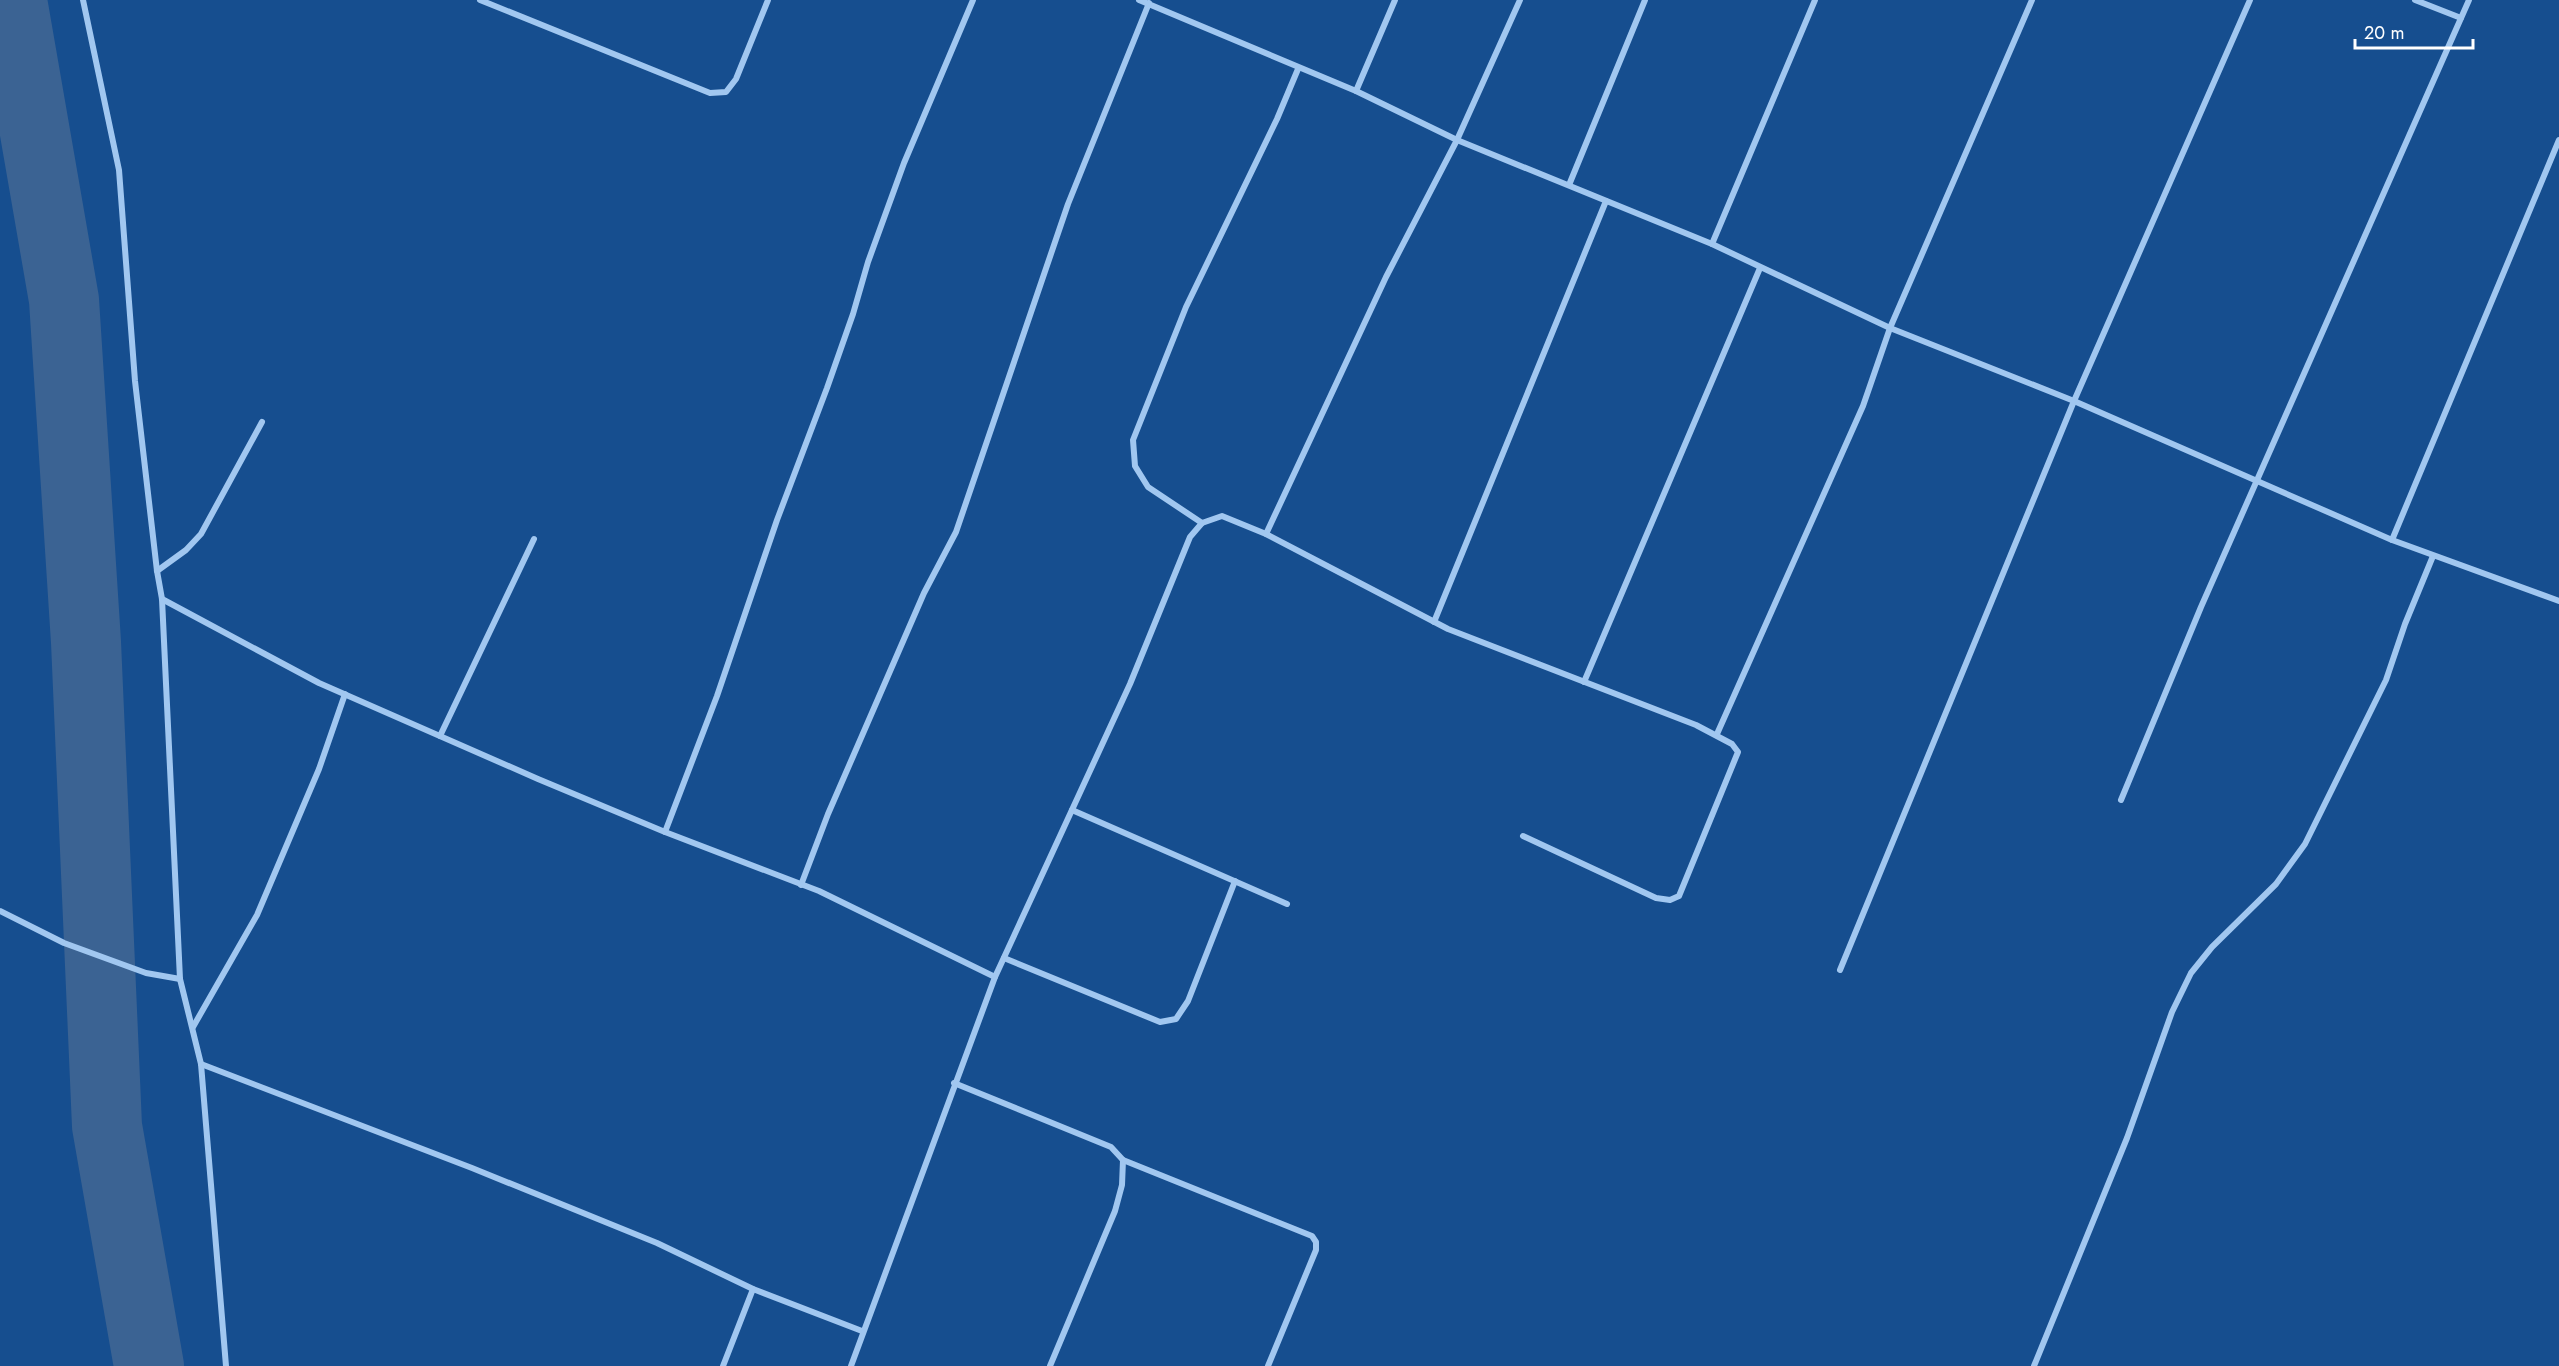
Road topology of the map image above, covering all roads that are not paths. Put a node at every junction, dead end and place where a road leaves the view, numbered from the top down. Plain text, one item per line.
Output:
1 (83, 0) edge
2 (480, 0) edge
3 (768, 0) edge
4 (973, 0) edge
5 (1139, 0) edge
6 (1395, 0) edge
7 (1520, 0) edge
8 (1645, 0) edge
9 (1815, 0) edge
10 (2032, 0) edge
11 (2250, 0) edge
12 (2415, 0) edge
13 (2469, 0) edge
14 (1149, 3) junction
15 (2461, 18) junction
16 (1298, 69) junction
17 (1356, 91) junction
18 (1457, 140) junction
19 (2559, 140) edge
20 (1569, 185) junction
21 (1605, 201) junction
22 (1712, 244) junction
23 (1760, 268) junction
24 (1890, 328) junction
25 (2074, 401) junction
26 (261, 422) dead end
27 (2256, 481) junction
28 (1202, 523) junction
29 (1266, 534) junction
30 (534, 539) dead end
31 (2392, 540) junction
32 (2433, 556) junction
33 (157, 571) junction
34 (162, 599) junction
35 (2559, 601) edge
36 (1434, 622) junction
37 (1584, 682) junction
38 (345, 694) junction
39 (1718, 734) junction
40 (440, 736) junction
41 (2121, 800) dead end
42 (1072, 810) junction
43 (665, 832) junction
44 (1523, 836) dead end
45 (1235, 881) junction
46 (801, 885) junction
47 (1287, 904) dead end
48 (0, 911) edge
49 (1004, 958) junction
50 (1840, 970) dead end
51 (995, 977) junction
52 (180, 979) junction
53 (193, 1027) junction
54 (201, 1064) junction
55 (954, 1083) junction
56 (1123, 1160) junction
57 (753, 1289) junction
58 (862, 1331) junction
59 (726, 1365) edge
60 (226, 1366) edge
61 (851, 1366) edge
62 (1050, 1366) edge
63 (1268, 1366) edge
64 (2034, 1366) edge

1 - 33 street
2 - 3 street
4 - 43 street
5 - 14 street
6 - 17 street
7 - 18 street
8 - 20 street
9 - 22 street
10 - 24 street
11 - 25 street
12 - 15 street
13 - 15 street
14 - 16 street
14 - 46 street
15 - 27 street
16 - 17 street
16 - 28 street
17 - 18 street
18 - 20 street
18 - 29 street
19 - 31 street
20 - 21 street
21 - 22 street
21 - 36 street
22 - 23 street
23 - 24 street
23 - 37 street
24 - 25 street
24 - 39 street
25 - 27 street
25 - 50 street
26 - 33 street
27 - 31 street
27 - 41 street
28 - 29 street
28 - 42 street
29 - 36 street
30 - 40 street
31 - 32 street
32 - 35 street
32 - 64 street
33 - 34 street
34 - 38 street
34 - 52 street
36 - 37 street
37 - 39 street
38 - 40 street
38 - 53 street
39 - 44 street
40 - 43 street
42 - 45 street
42 - 49 street
43 - 46 street
45 - 47 street
45 - 49 street
46 - 51 street
48 - 52 street
49 - 51 street
51 - 55 street
52 - 53 street
53 - 54 street
54 - 57 street
54 - 60 street
55 - 56 street
55 - 58 street
56 - 62 street
56 - 63 street
57 - 58 street
57 - 59 street
58 - 61 street

